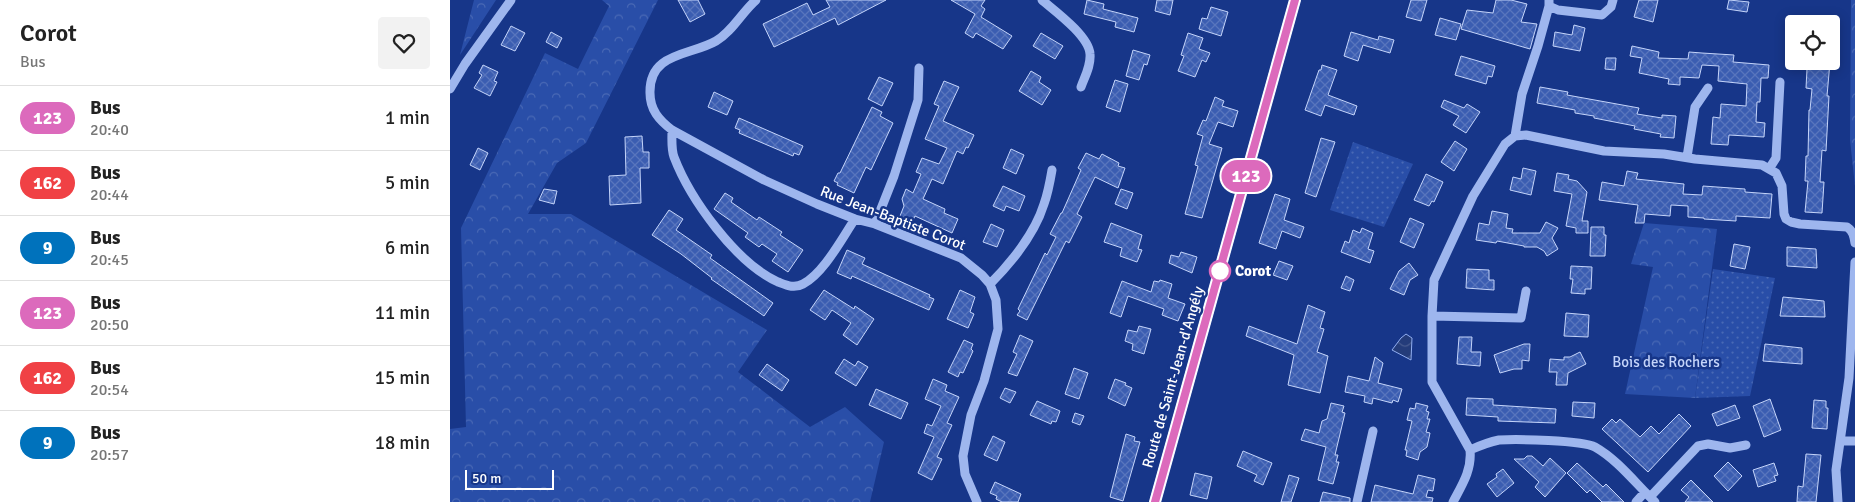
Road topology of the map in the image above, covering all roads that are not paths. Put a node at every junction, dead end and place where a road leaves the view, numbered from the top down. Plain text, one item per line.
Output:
1 (511, 0) edge
2 (756, 0) edge
3 (1042, 0) edge
4 (1295, 0) edge
5 (1614, 0) edge
6 (1549, 3) edge
7 (919, 68) dead end
8 (1780, 82) dead end
9 (1081, 87) dead end
10 (1708, 88) dead end
11 (450, 89) edge
12 (672, 130) junction
13 (1515, 136) junction
14 (1687, 157) junction
15 (1769, 169) junction
16 (1052, 170) dead end
17 (855, 218) junction
18 (875, 224) junction
19 (1855, 243) edge
20 (1855, 262) edge
21 (990, 284) junction
22 (1526, 292) dead end
23 (1432, 316) junction
24 (1373, 431) dead end
25 (1840, 441) junction
26 (1855, 441) edge
27 (1746, 444) dead end
28 (1470, 450) junction
29 (1650, 497) edge
30 (977, 502) edge
31 (1155, 502) edge
32 (1357, 502) edge
33 (1453, 502) edge
34 (1636, 502) edge
35 (1838, 502) edge

1 - 11 street
2 - 12 street, Rue Jean-Baptiste Corot
3 - 9 street
4 - 31 main road, Route de Saint-Jean-d'Angély
5 - 6 street
6 - 13 street
7 - 18 street
8 - 15 street
10 - 14 street
12 - 17 street, Rue Jean-Baptiste Corot
12 - 17 street
13 - 14 street
13 - 23 street
14 - 15 street
15 - 19 street
16 - 21 street
17 - 18 street, Rue Jean-Baptiste Corot
18 - 21 street, Rue Jean-Baptiste Corot
20 - 25 street
21 - 30 street
22 - 23 street
23 - 28 street
24 - 32 street
25 - 26 street
25 - 35 street
27 - 29 street
28 - 29 street
28 - 33 street
29 - 34 street

